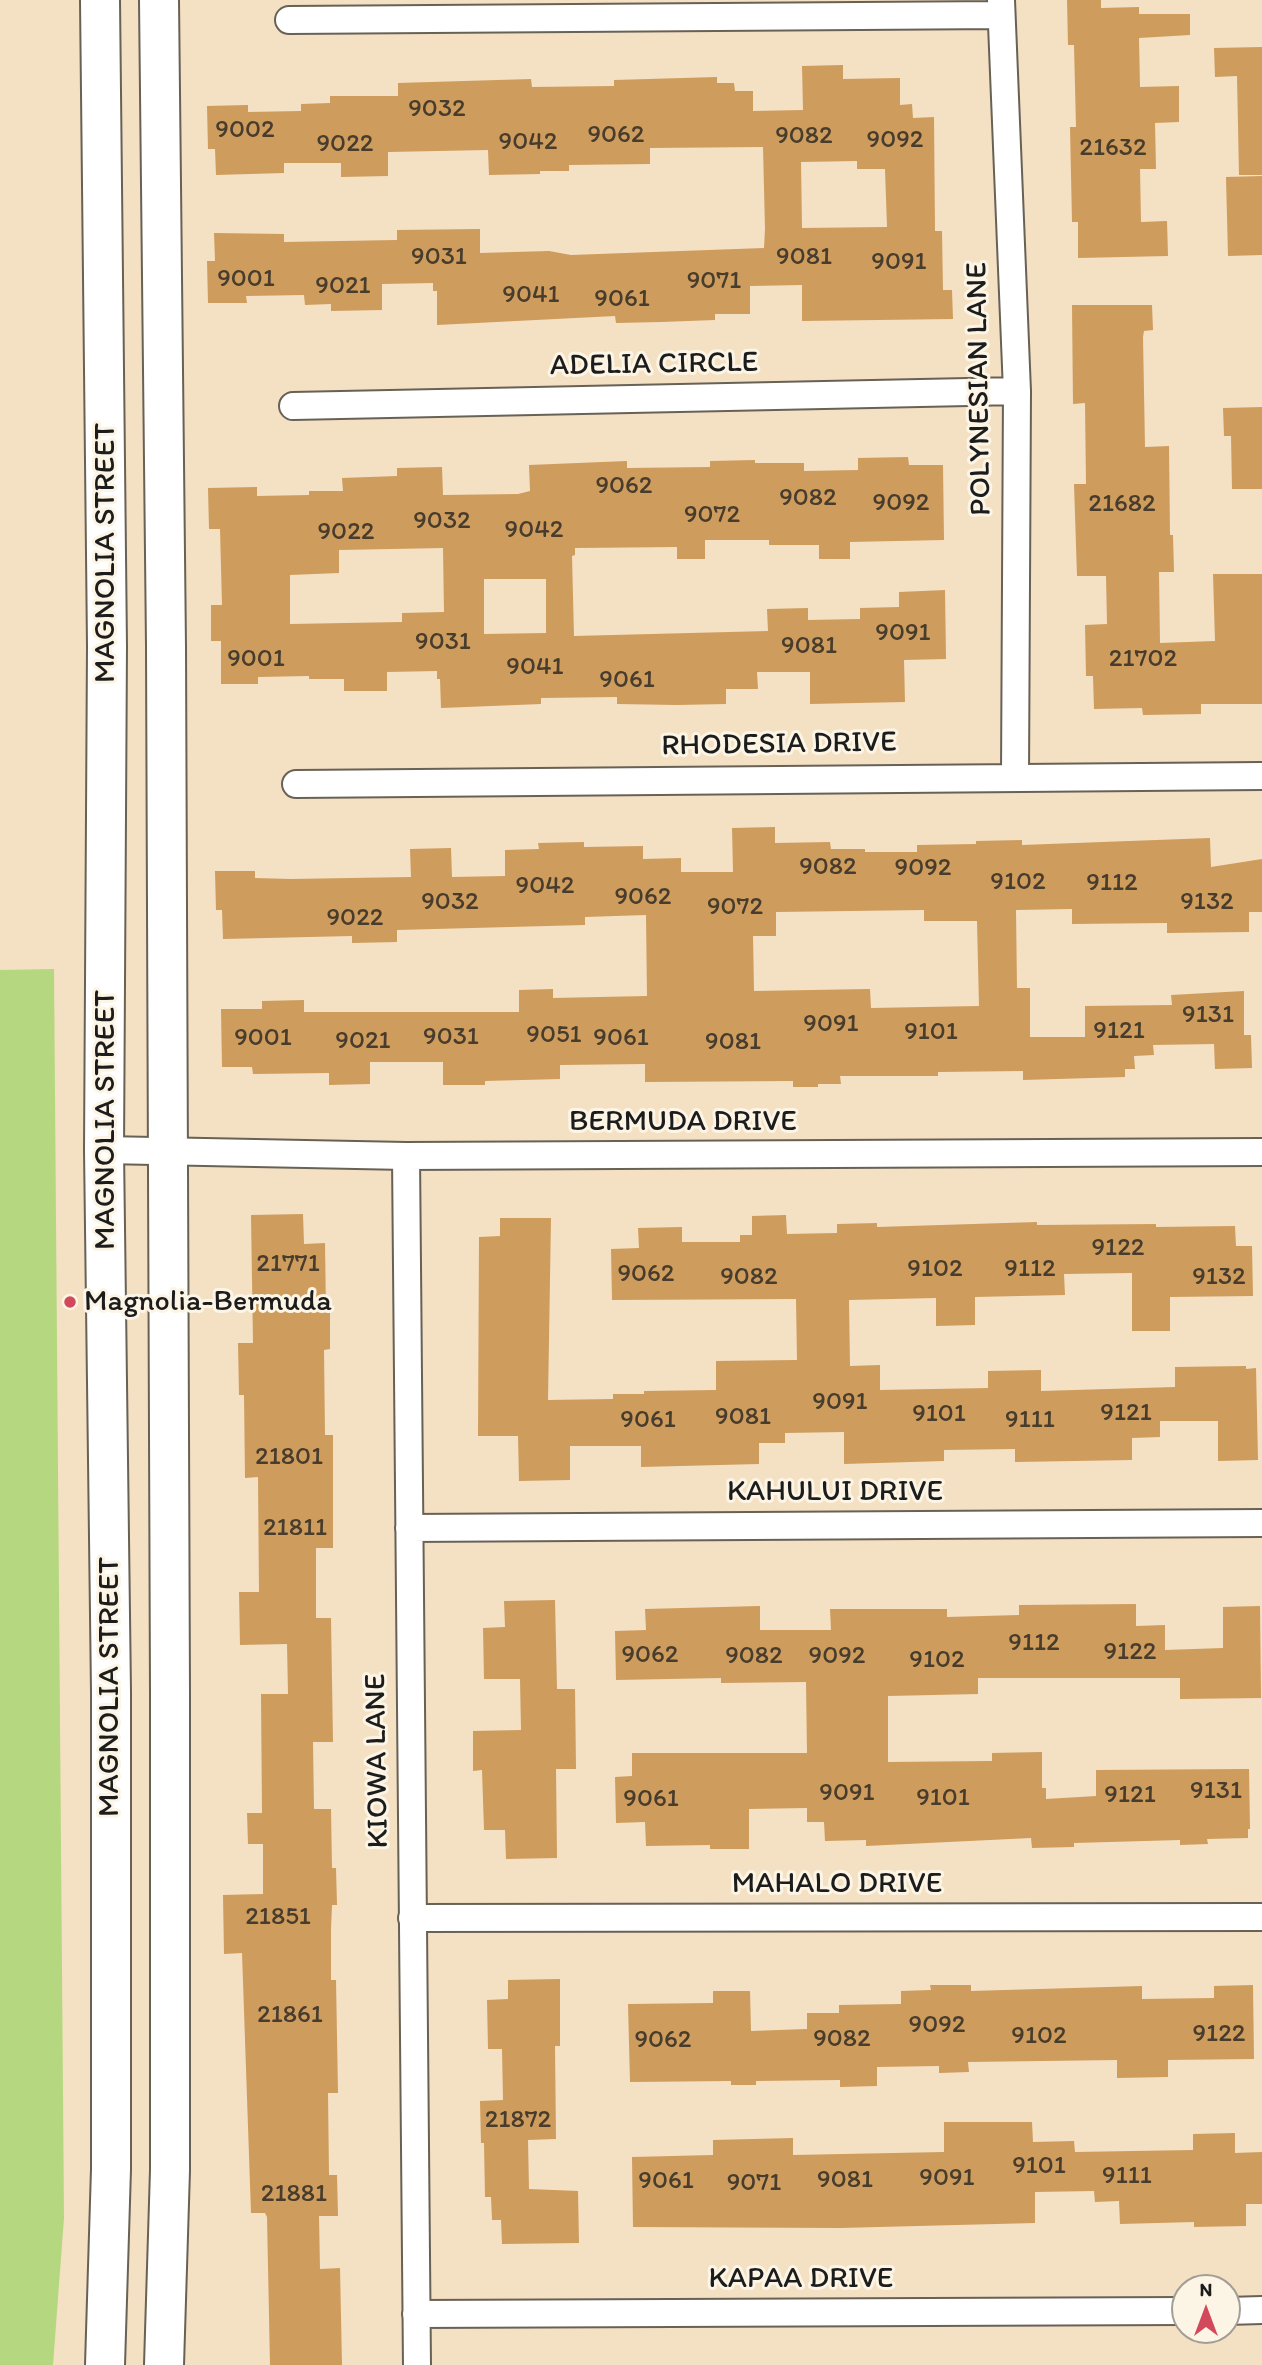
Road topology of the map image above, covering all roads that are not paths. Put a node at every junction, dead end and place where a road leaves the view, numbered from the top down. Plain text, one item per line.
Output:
1 (100, 0) edge
2 (159, 0) edge
3 (1001, 8) edge
4 (289, 20) dead end
5 (1017, 391) junction
6 (293, 406) dead end
7 (1014, 776) junction
8 (1262, 776) edge
9 (296, 784) dead end
10 (104, 1150) junction
11 (166, 1150) junction
12 (1262, 1152) edge
13 (406, 1157) junction
14 (1262, 1523) edge
15 (409, 1528) junction
16 (1262, 1917) edge
17 (412, 1918) junction
18 (1171, 2311) edge
19 (1241, 2311) edge
20 (1262, 2311) edge
21 (416, 2315) junction
22 (105, 2365) edge
23 (164, 2365) edge
24 (417, 2365) edge

1 - 10 main road, MAGNOLIA STREET
2 - 11 main road, MAGNOLIA STREET
3 - 4 street
3 - 5 street, POLYNESIAN LANE
5 - 6 street, ADELIA CIRCLE
5 - 7 street, POLYNESIAN LANE
7 - 8 street, RHODESIA DRIVE
7 - 9 street, RHODESIA DRIVE
10 - 11 street, BERMUDA DRIVE
10 - 22 main road, MAGNOLIA STREET
11 - 13 street, BERMUDA DRIVE
11 - 23 main road, MAGNOLIA STREET
12 - 13 street, BERMUDA DRIVE
13 - 15 street, KIOWA LANE
14 - 15 street, KAHULUI DRIVE
15 - 17 street, KIOWA LANE
16 - 17 street, MAHALO DRIVE
17 - 21 street, KIOWA LANE
18 - 21 street, KAPAA DRIVE
19 - 20 street
21 - 24 street, KIOWA LANE

